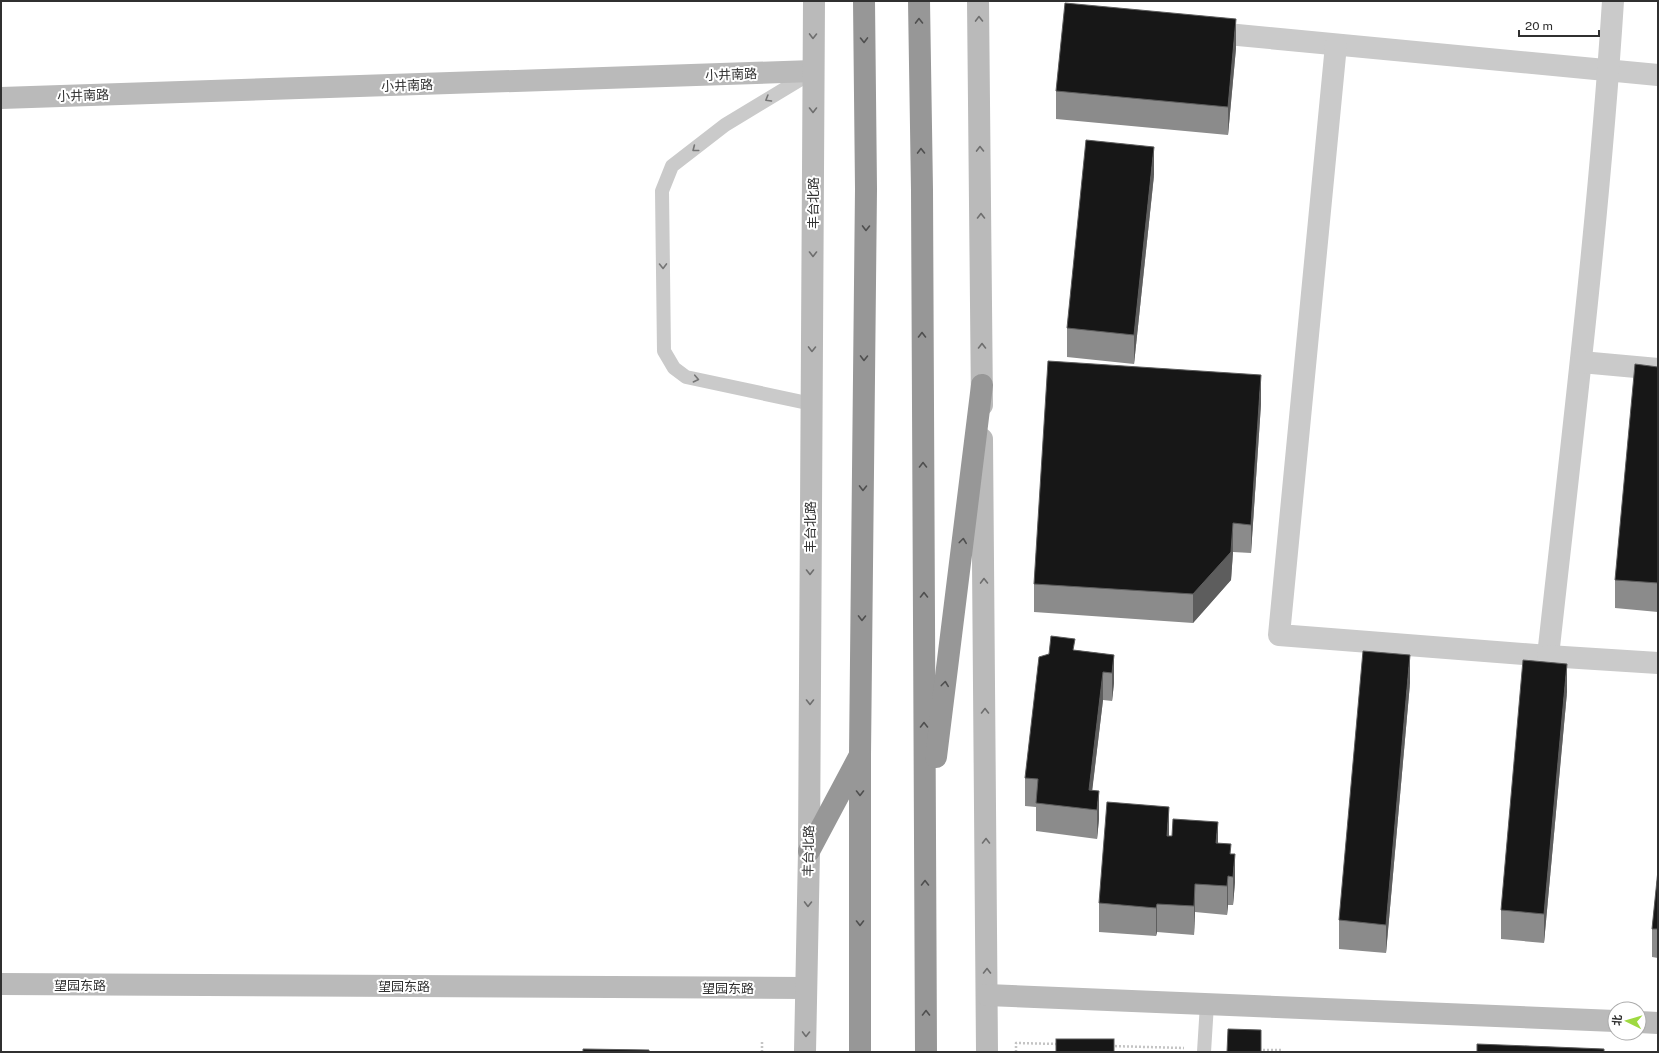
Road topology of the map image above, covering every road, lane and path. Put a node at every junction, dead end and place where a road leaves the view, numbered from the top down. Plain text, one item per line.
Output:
1 (814, 1) edge
2 (864, 1) edge
3 (919, 1) edge
4 (978, 1) edge
5 (1613, 1) edge
6 (1186, 30) edge
7 (1336, 45) junction
8 (1609, 70) junction
9 (813, 72) junction
10 (1658, 75) edge
11 (1, 98) edge
12 (1581, 362) junction
13 (1658, 369) edge
14 (982, 384) junction
15 (812, 404) junction
16 (1548, 656) junction
17 (1658, 663) edge
18 (860, 754) junction
19 (925, 848) junction
20 (809, 850) junction
21 (1, 984) edge
22 (806, 988) junction
23 (987, 995) junction
24 (1207, 1004) junction
25 (1607, 1021) edge
26 (1647, 1022) edge
27 (1658, 1023) edge
28 (762, 1041) dead end
29 (1063, 1044) edge
30 (1110, 1046) edge
31 (1251, 1050) edge
32 (1282, 1050) dead end
33 (1204, 1051) edge
34 (762, 1052) edge
35 (805, 1052) edge
36 (860, 1052) edge
37 (926, 1052) edge
38 (987, 1052) edge
39 (1016, 1052) edge

1 -> 9 street, 丰台北路
2 -> 18 highway
19 -> 3 highway
14 -> 4 street
5 - 8 street
6 - 7 street
7 - 8 street
7 - 16 street
8 - 10 street
8 - 12 street
9 - 11 street, 小井南路
9 -> 15 street, 丰台北路
9 -> 15 lane
12 - 13 street
12 - 16 street
19 -> 14 highway
23 -> 14 street
15 -> 20 street, 丰台北路
16 - 17 street
18 - 20 highway
18 -> 36 highway
37 -> 19 highway
20 -> 22 street, 丰台北路
21 - 22 street, 望园东路
22 -> 35 street, 丰台北路
23 - 24 street
23 - 38 street
24 - 25 street
24 - 33 lane
26 - 27 street
28 - 34 path
29 - 39 path
30 - 33 path
31 - 32 path

